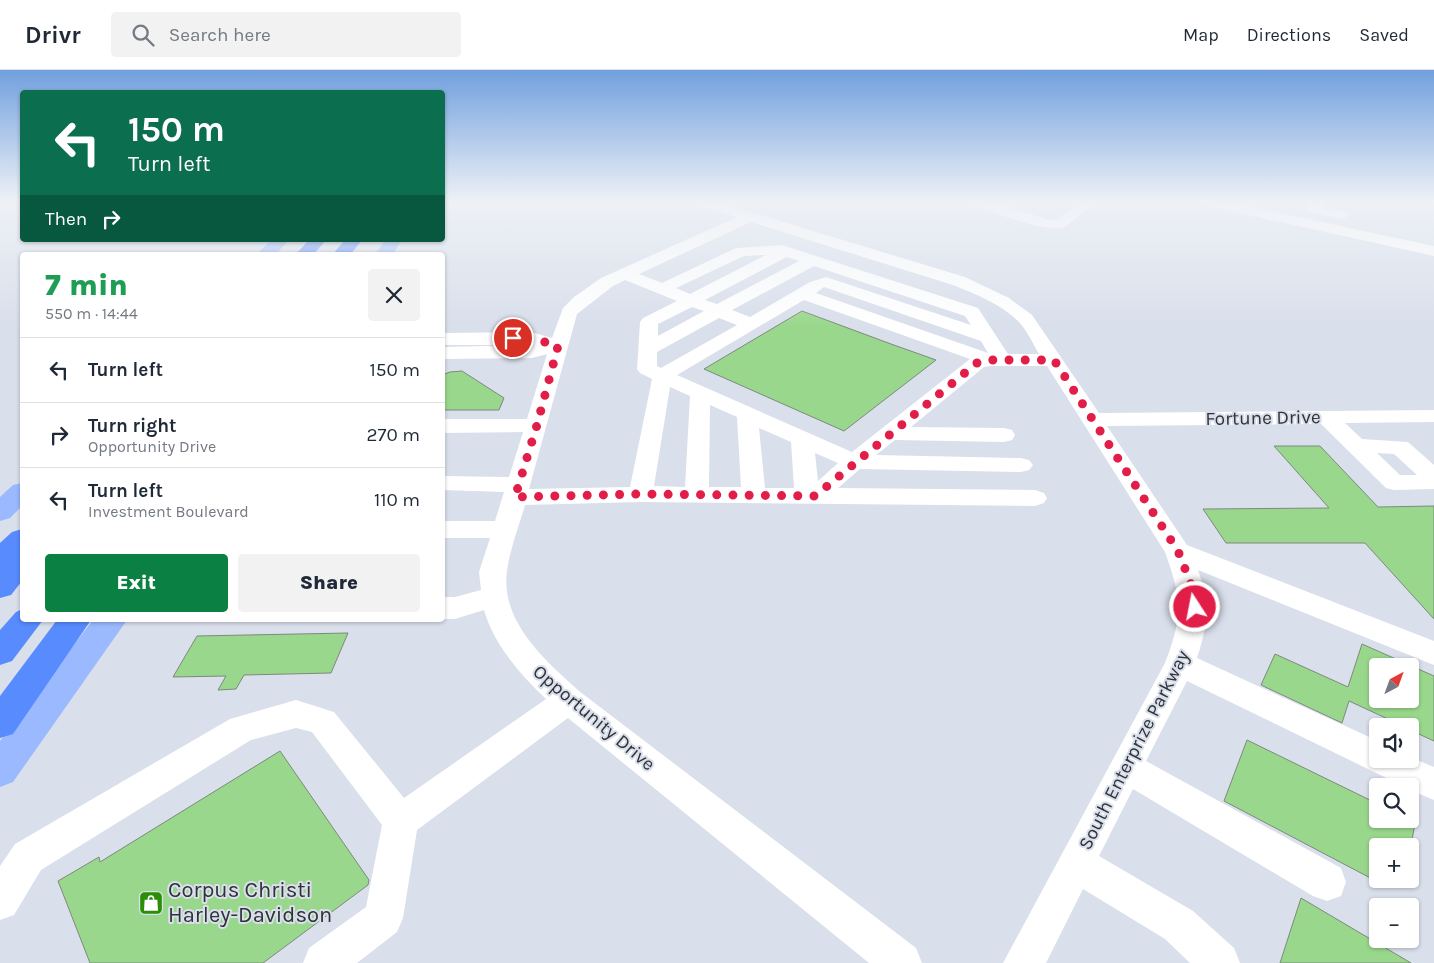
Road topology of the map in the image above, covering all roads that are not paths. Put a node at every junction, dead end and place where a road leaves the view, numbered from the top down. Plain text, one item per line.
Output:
1 (692, 244) edge
2 (838, 244) edge
3 (1401, 244) edge
4 (1434, 251) edge
5 (786, 252) junction
6 (872, 254) junction
7 (812, 260) junction
8 (844, 270) junction
9 (625, 274) junction
10 (824, 282) junction
11 (662, 289) junction
12 (802, 294) junction
13 (691, 300) junction
14 (717, 311) junction
15 (751, 324) junction
16 (988, 338) junction
17 (445, 339) edge
18 (558, 346) junction
19 (648, 348) junction
20 (445, 353) edge
21 (996, 360) junction
22 (1054, 360) junction
23 (662, 376) junction
24 (700, 393) junction
25 (747, 414) junction
26 (1434, 416) edge
27 (1326, 418) junction
28 (1093, 420) junction
29 (537, 425) junction
30 (445, 426) edge
31 (890, 433) junction
32 (1004, 435) dead end
33 (802, 438) junction
34 (1355, 446) junction
35 (854, 462) junction
36 (1020, 465) dead end
37 (1434, 480) edge
38 (445, 483) edge
39 (517, 491) junction
40 (20, 493) edge
41 (641, 494) junction
42 (697, 495) junction
43 (754, 495) junction
44 (811, 496) junction
45 (1035, 498) dead end
46 (0, 512) edge
47 (445, 529) edge
48 (505, 530) junction
49 (20, 541) edge
50 (1178, 551) junction
51 (0, 559) edge
52 (20, 565) edge
53 (0, 587) edge
54 (493, 597) junction
55 (445, 608) edge
56 (25, 622) edge
57 (74, 622) edge
58 (110, 622) edge
59 (0, 652) edge
60 (1434, 653) edge
61 (1180, 664) junction
62 (568, 700) junction
63 (0, 723) edge
64 (1369, 753) edge
65 (1125, 767) junction
66 (1400, 768) edge
67 (0, 770) edge
68 (1434, 784) edge
69 (401, 821) junction
70 (1076, 864) junction
71 (1327, 882) dead end
72 (0, 901) edge
73 (324, 963) edge
74 (901, 963) edge
75 (1024, 963) edge
76 (1220, 963) edge

1 - 9 street, Opportunity Drive
2 - 6 street, South Enterprize Parkway
3 - 4 street
5 - 7 street
5 - 11 street
5 - 13 street
6 - 8 street
6 - 22 street, South Enterprize Parkway
7 - 8 street
7 - 14 street
8 - 10 street
8 - 16 street
9 - 11 street
9 - 18 street, Opportunity Drive
10 - 12 street
10 - 16 street
11 - 13 street
12 - 15 street
12 - 21 street
13 - 14 street
13 - 19 street
14 - 15 street
14 - 19 street
15 - 23 street
16 - 21 street
17 - 18 street
18 - 20 street
18 - 29 street, Opportunity Drive
19 - 23 street
21 - 22 street
21 - 31 street
22 - 28 street, South Enterprize Parkway
23 - 24 street
23 - 41 street
24 - 25 street
24 - 42 street
25 - 33 street
25 - 43 street
26 - 27 street, Fortune Drive
27 - 28 street, Fortune Drive
27 - 34 street
28 - 50 street, South Enterprize Parkway
29 - 30 street
29 - 39 street, Opportunity Drive
31 - 32 street
31 - 35 street
33 - 35 street
33 - 44 street
34 - 37 street
34 - 37 street
35 - 36 street
35 - 44 street
38 - 39 street
39 - 41 street
39 - 48 street, Opportunity Drive
40 - 46 main road
41 - 42 street
42 - 43 street
43 - 44 street
44 - 45 street
47 - 48 street
48 - 54 street, Opportunity Drive
49 - 51 highway
50 - 60 street
50 - 61 street, South Enterprize Parkway
52 - 53 highway
54 - 55 street
54 - 62 street, Opportunity Drive
56 - 59 highway
57 - 63 highway
58 - 67 main road
61 - 64 street
61 - 65 street, South Enterprize Parkway
62 - 69 street
62 - 74 street, Opportunity Drive
65 - 70 street, South Enterprize Parkway
65 - 71 street
66 - 68 street
69 - 72 street
69 - 73 street
70 - 75 street, South Enterprize Parkway
70 - 76 street

